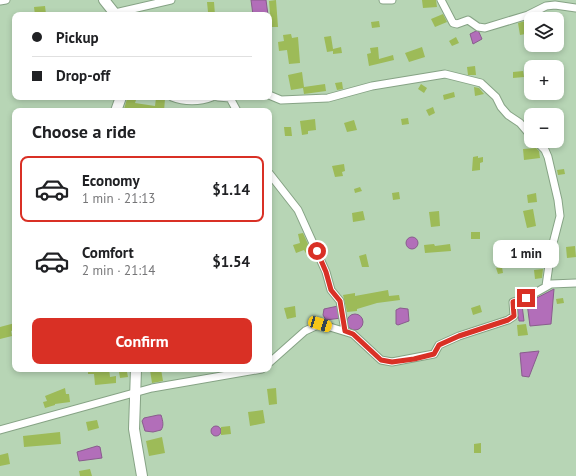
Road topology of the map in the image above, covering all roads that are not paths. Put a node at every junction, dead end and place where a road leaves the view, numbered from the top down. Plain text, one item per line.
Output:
1 (6, 0) edge
2 (104, 0) edge
3 (172, 0) edge
4 (383, 0) edge
5 (392, 0) edge
6 (441, 0) edge
7 (0, 1) edge
8 (576, 8) edge
9 (114, 12) edge
10 (124, 12) edge
11 (272, 96) edge
12 (524, 129) edge
13 (543, 148) edge
14 (272, 177) edge
15 (576, 283) edge
16 (546, 286) junction
17 (345, 331) junction
18 (272, 360) edge
19 (136, 372) edge
20 (245, 372) edge
21 (136, 393) junction
22 (0, 430) edge
23 (141, 476) edge

1 - 7 street
2 - 9 street
3 - 10 street
4 - 5 street
6 - 8 street
11 - 12 street
13 - 16 street
14 - 17 street
15 - 16 street
16 - 17 street
17 - 18 street
19 - 21 street
20 - 21 street
21 - 22 street
21 - 23 street

